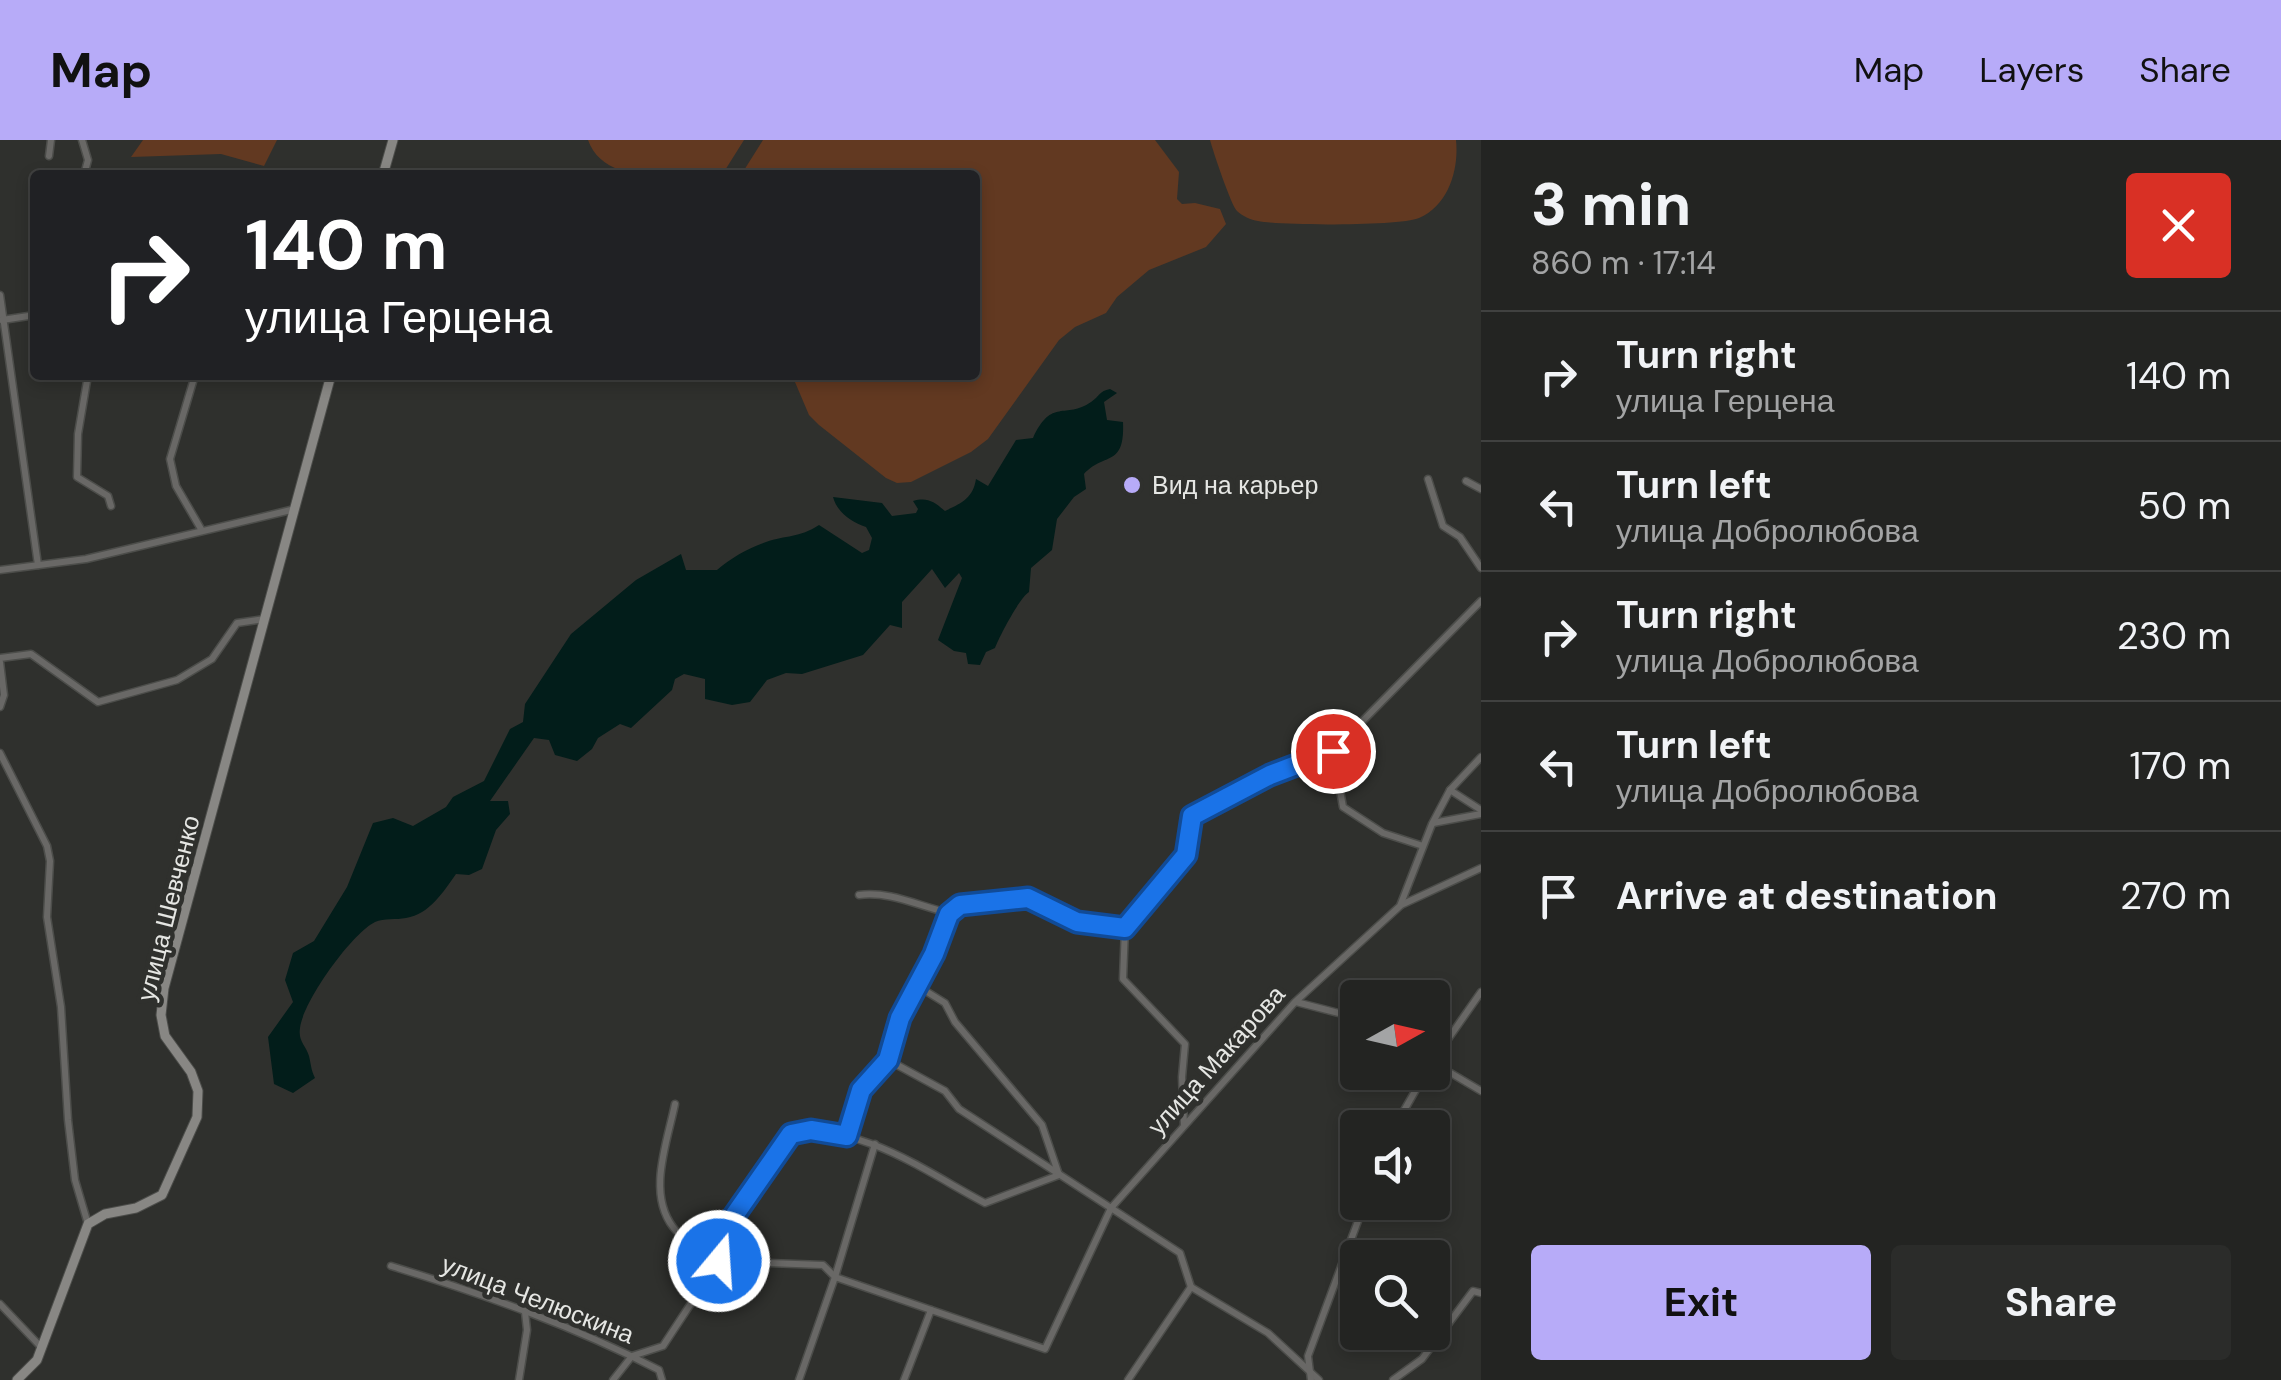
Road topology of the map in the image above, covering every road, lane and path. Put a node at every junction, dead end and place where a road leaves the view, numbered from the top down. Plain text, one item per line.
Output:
1 (50, 140) edge
2 (82, 140) edge
3 (393, 140) edge
4 (49, 156) dead end
5 (85, 170) edge
6 (384, 170) edge
7 (0, 295) edge
8 (30, 315) edge
9 (2, 320) edge
10 (87, 380) edge
11 (194, 380) edge
12 (330, 380) edge
13 (1428, 479) dead end
14 (1466, 481) dead end
15 (1481, 489) edge
16 (111, 506) dead end
17 (295, 509) junction
18 (201, 529) junction
19 (38, 565) junction
20 (1481, 568) edge
21 (0, 570) edge
22 (1481, 601) edge
23 (265, 619) junction
24 (0, 660) edge
25 (0, 707) edge
26 (1333, 751) junction
27 (0, 753) edge
28 (1481, 757) edge
29 (1450, 790) junction
30 (1481, 812) edge
31 (1432, 824) junction
32 (1424, 846) junction
33 (1481, 868) edge
34 (859, 895) dead end
35 (1400, 906) junction
36 (949, 914) junction
37 (1125, 928) junction
38 (916, 985) junction
39 (1481, 992) edge
40 (1295, 1002) junction
41 (1340, 1013) edge
42 (1450, 1036) edge
43 (888, 1060) junction
44 (1450, 1073) edge
45 (1481, 1092) edge
46 (675, 1104) dead end
47 (1184, 1125) junction
48 (847, 1136) junction
49 (875, 1144) junction
50 (1059, 1175) junction
51 (1111, 1208) junction
52 (1359, 1220) edge
53 (88, 1224) junction
54 (719, 1261) junction
55 (392, 1266) dead end
56 (835, 1277) junction
57 (1191, 1287) junction
58 (1481, 1293) edge
59 (0, 1304) edge
60 (930, 1310) junction
61 (526, 1312) junction
62 (42, 1348) junction
63 (632, 1356) junction
64 (1310, 1376) edge
65 (17, 1380) edge
66 (519, 1380) edge
67 (612, 1380) edge
68 (662, 1380) edge
69 (799, 1380) edge
70 (904, 1380) edge
71 (1128, 1380) edge
72 (1319, 1380) edge
73 (1392, 1380) edge

1 - 4 street
2 - 5 street
3 - 6 street
7 - 9 street
8 - 9 street
9 - 19 street
10 - 16 street
11 - 18 street
12 - 17 street, улица Шевченко
13 - 20 street
14 - 15 street
17 - 18 street
17 - 23 street, улица Шевченко
18 - 19 street
19 - 21 street
22 - 26 street
23 - 24 street
23 - 53 street, улица Шевченко
24 - 25 street
26 - 32 street
26 - 37 street
27 - 53 street
28 - 29 street, улица Макарова
29 - 30 street
29 - 31 street, улица Макарова
30 - 31 street
31 - 32 street, улица Макарова
32 - 35 street, улица Макарова
33 - 35 street
34 - 36 street
35 - 40 street, улица Макарова
36 - 37 street
36 - 38 street
37 - 47 street
38 - 43 street
38 - 50 street
39 - 42 street
40 - 41 street
40 - 47 street, улица Макарова
43 - 48 street
43 - 50 street
44 - 45 street
46 - 54 street
47 - 51 street, улица Макарова
48 - 49 street
48 - 54 street
49 - 50 street
49 - 56 street
50 - 51 street
51 - 57 street
51 - 60 street, улица Макарова
52 - 64 street
53 - 62 street
54 - 56 street
54 - 63 street
55 - 61 street, улица Челюскина
56 - 60 street
56 - 69 street
57 - 64 street
57 - 71 street
58 - 73 street
59 - 62 street
60 - 70 street
61 - 63 street, улица Челюскина
61 - 66 street
62 - 65 street
63 - 67 street
63 - 68 street, улица Челюскина
64 - 72 street

